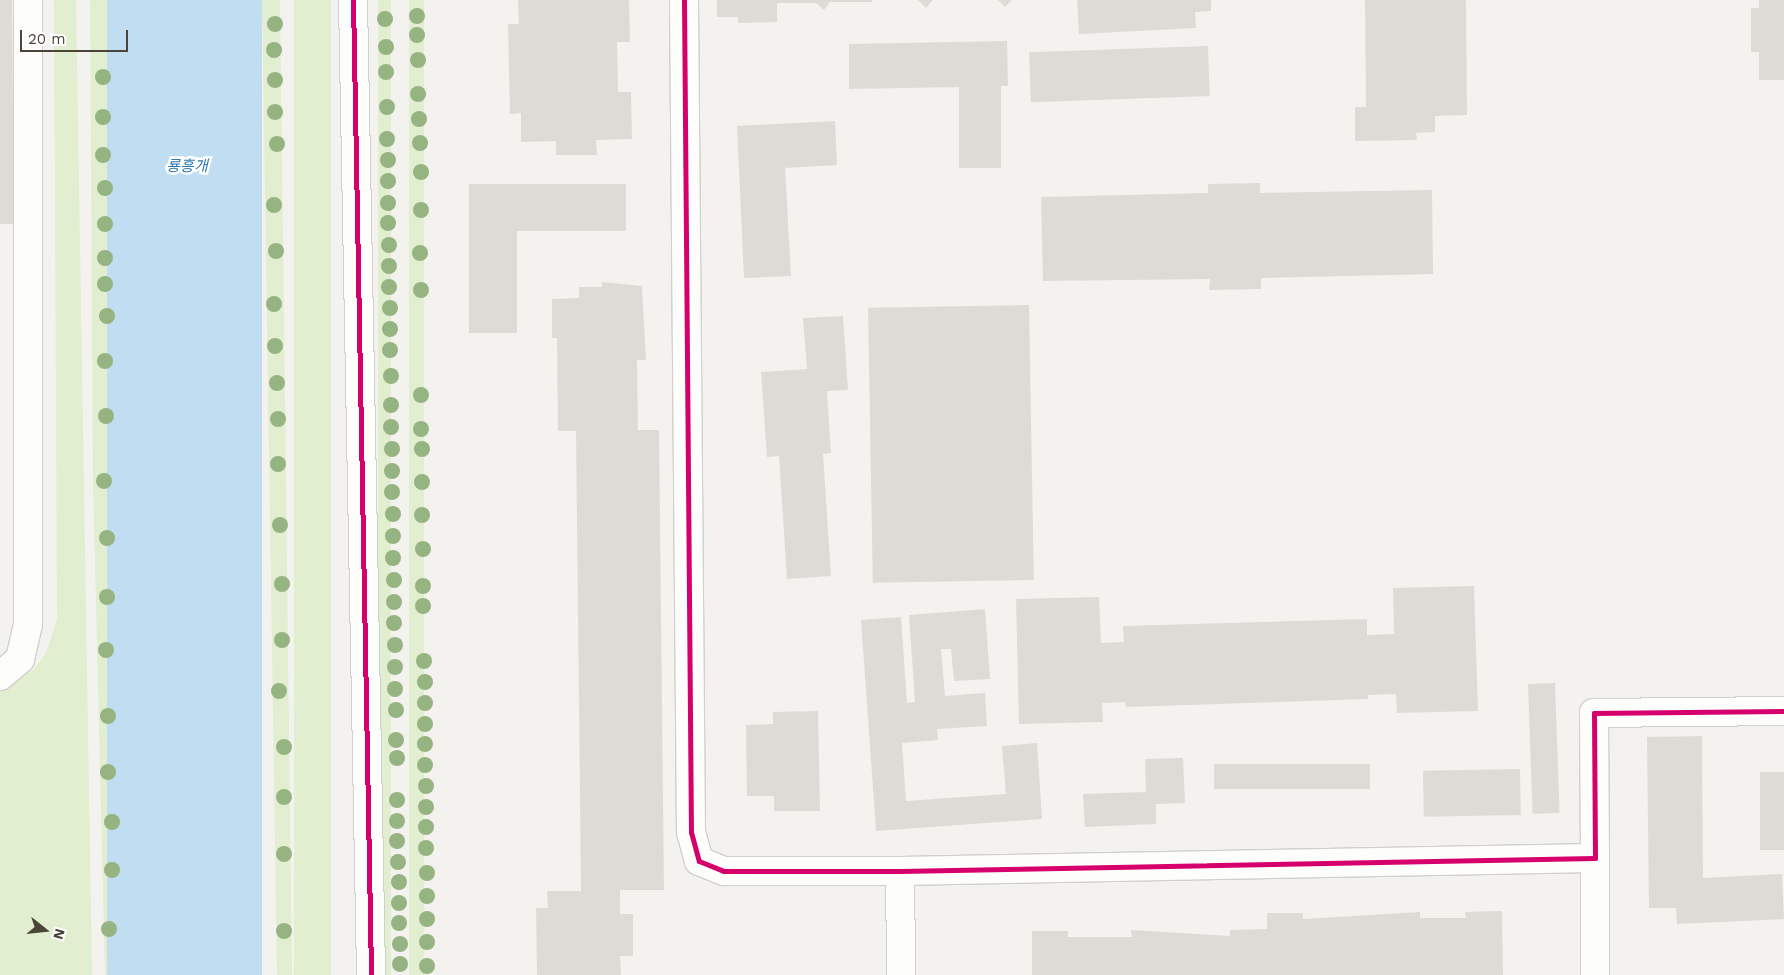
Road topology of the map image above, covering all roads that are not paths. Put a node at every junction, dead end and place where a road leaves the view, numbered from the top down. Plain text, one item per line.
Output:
1 (28, 0) edge
2 (353, 0) edge
3 (684, 0) edge
4 (0, 676) edge
5 (1784, 711) edge
6 (1596, 858) junction
7 (900, 871) junction
8 (371, 975) edge
9 (901, 975) edge
10 (1596, 975) edge

1 - 4 street
2 - 8 street
3 - 7 street
5 - 6 street
6 - 7 street
6 - 10 street
7 - 9 street

